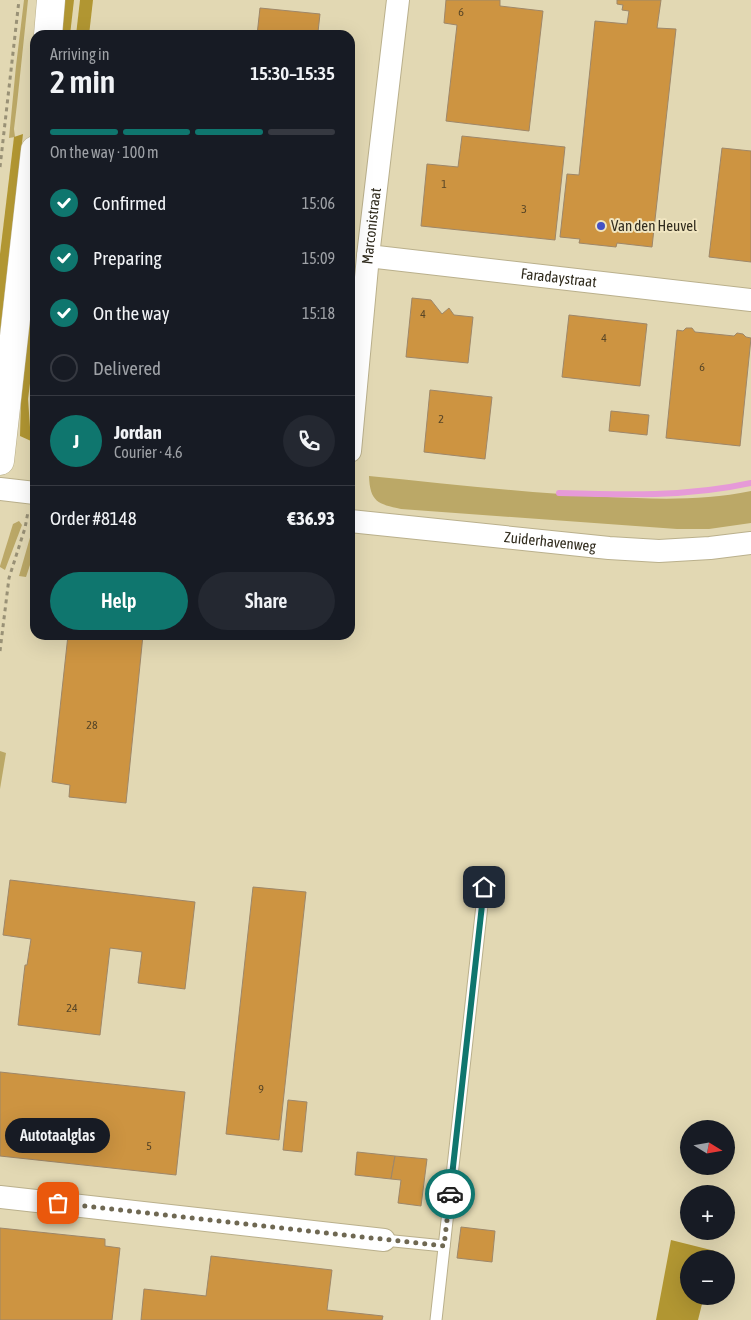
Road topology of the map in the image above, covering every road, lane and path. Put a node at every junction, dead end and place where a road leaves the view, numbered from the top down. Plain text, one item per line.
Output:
1 (19, 0) edge
2 (52, 0) edge
3 (398, 0) edge
4 (49, 30) edge
5 (0, 167) edge
6 (30, 194) edge
7 (368, 256) junction
8 (751, 300) edge
9 (355, 397) edge
10 (0, 461) edge
11 (0, 489) edge
12 (30, 493) edge
13 (30, 506) edge
14 (355, 522) edge
15 (751, 543) edge
16 (0, 651) edge
17 (484, 887) dead end
18 (0, 1197) edge
19 (384, 1240) joint
20 (444, 1246) junction
21 (436, 1320) edge

1 - 5 path
2 - 4 main road
3 - 7 street, Marconistraat
6 - 10 main road
7 - 8 street, Faradaystraat
7 - 9 street, Marconistraat
11 - 12 street
13 - 16 path
14 - 15 street, Zuiderhavenweg
17 - 20 lane
18 - 19 street
19 - 20 lane
20 - 21 lane

